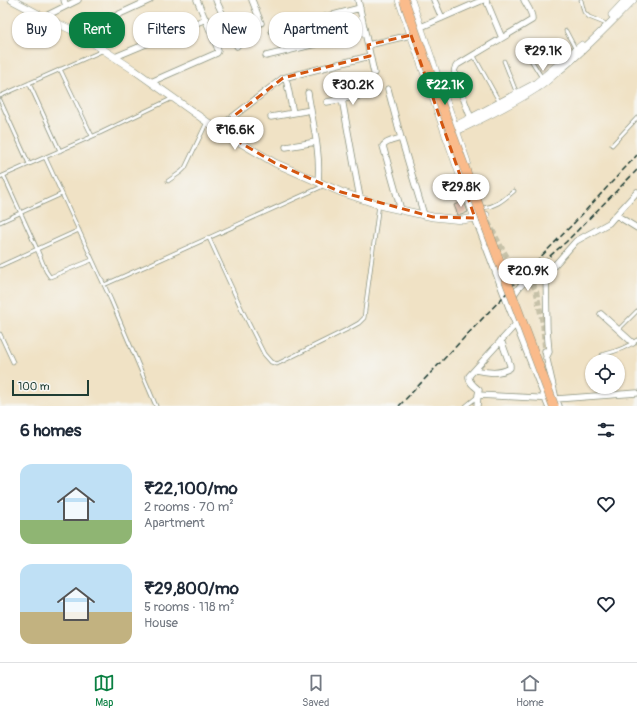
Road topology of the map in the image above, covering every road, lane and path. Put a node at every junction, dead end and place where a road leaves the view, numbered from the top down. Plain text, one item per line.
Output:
1 (12, 0) edge
2 (78, 0) edge
3 (150, 0) edge
4 (197, 0) edge
5 (216, 0) edge
6 (252, 0) edge
7 (358, 0) edge
8 (398, 0) edge
9 (404, 0) edge
10 (411, 0) edge
11 (434, 0) edge
12 (482, 0) edge
13 (486, 0) edge
14 (524, 0) edge
15 (581, 0) edge
16 (626, 0) edge
17 (633, 0) edge
18 (65, 3) edge
19 (360, 8) junction
20 (35, 12) edge
21 (52, 12) edge
22 (124, 12) edge
23 (221, 12) edge
24 (345, 12) edge
25 (206, 18) junction
26 (442, 18) junction
27 (262, 23) dead end
28 (604, 23) junction
29 (421, 27) junction
30 (365, 32) junction
31 (566, 32) dead end
32 (410, 35) junction
33 (502, 38) junction
34 (368, 45) junction
35 (101, 48) edge
36 (104, 50) junction
37 (525, 50) dead end
38 (576, 50) junction
39 (266, 56) dead end
40 (370, 56) junction
41 (474, 56) junction
42 (115, 57) junction
43 (504, 61) dead end
44 (60, 70) junction
45 (374, 73) dead end
46 (286, 78) junction
47 (542, 78) junction
48 (151, 82) junction
49 (29, 83) junction
50 (388, 89) dead end
51 (308, 92) dead end
52 (376, 94) dead end
53 (517, 94) junction
54 (0, 96) edge
55 (174, 98) junction
56 (342, 99) junction
57 (0, 100) edge
58 (327, 102) dead end
59 (500, 103) junction
60 (310, 110) junction
61 (293, 113) junction
62 (270, 117) dead end
63 (637, 118) edge
64 (472, 121) junction
65 (207, 122) junction
66 (217, 129) junction
67 (455, 129) junction
68 (445, 134) junction
69 (92, 136) junction
70 (401, 138) junction
71 (316, 142) junction
72 (612, 145) dead end
73 (286, 147) dead end
74 (60, 151) junction
75 (45, 157) junction
76 (29, 164) junction
77 (2, 176) edge
78 (168, 181) dead end
79 (321, 183) junction
80 (514, 191) dead end
81 (637, 192) edge
82 (62, 194) junction
83 (360, 198) junction
84 (379, 204) junction
85 (483, 208) junction
86 (401, 210) junction
87 (20, 213) junction
88 (424, 215) junction
89 (616, 215) junction
90 (474, 218) junction
91 (0, 222) edge
92 (637, 228) edge
93 (79, 230) junction
94 (209, 238) junction
95 (37, 249) junction
96 (92, 260) junction
97 (0, 266) edge
98 (546, 275) junction
99 (104, 285) junction
100 (508, 305) junction
101 (637, 312) edge
102 (600, 314) dead end
103 (516, 324) junction
104 (618, 330) junction
105 (0, 334) edge
106 (501, 340) junction
107 (635, 341) edge
108 (545, 351) tunnel mouth
109 (606, 354) edge
110 (546, 358) junction
111 (13, 362) dead end
112 (475, 370) junction
113 (637, 392) edge
114 (478, 396) junction
115 (545, 399) junction
116 (556, 403) edge
117 (156, 406) edge
118 (466, 406) edge
119 (476, 406) edge
120 (548, 406) edge
121 (559, 406) edge

1 - 20 street
2 - 18 street
3 - 22 street
4 - 25 street
5 - 23 street
6 - 27 street
7 - 19 street
8 - 32 street
9 - 116 main road, bridge
10 - 29 street
11 - 26 street
12 - 26 street
13 - 33 street
14 - 33 street
15 - 28 lane
16 - 28 street
17 - 64 street
18 - 21 street
19 - 24 street
19 - 30 street
25 - 42 street
25 - 48 street
26 - 29 street
28 - 38 street
29 - 67 street
30 - 34 street
30 - 39 street
31 - 38 lane
32 - 34 street
32 - 68 street
33 - 41 street
34 - 40 street
35 - 36 street
36 - 42 street
36 - 44 lane
37 - 47 lane
38 - 47 street
40 - 45 street
40 - 46 street
41 - 59 lane
41 - 64 street
42 - 48 street
43 - 53 lane
44 - 49 lane
44 - 69 lane
46 - 61 street
46 - 66 street
47 - 53 street
48 - 55 street
49 - 54 lane
49 - 74 lane
50 - 70 street
51 - 60 street
52 - 56 street
53 - 59 street
55 - 65 street
55 - 69 lane
56 - 58 street
56 - 83 street
57 - 76 lane
59 - 64 street
60 - 61 street
60 - 71 street
61 - 62 street
63 - 72 lane
64 - 67 street
65 - 66 street
65 - 78 lane
66 - 79 street
67 - 68 street
67 - 85 street
68 - 90 street
69 - 74 lane
70 - 86 street
70 - 88 street
71 - 73 street
71 - 79 street
74 - 75 lane
75 - 76 lane
75 - 82 lane
76 - 77 lane
77 - 87 lane
79 - 83 street
79 - 94 lane
80 - 85 lane
81 - 89 street
82 - 87 lane
82 - 93 lane
83 - 84 street
84 - 86 street
84 - 94 lane
85 - 90 street
86 - 88 street
87 - 91 lane
87 - 95 lane
88 - 90 street
89 - 92 street
89 - 98 street
90 - 100 street
93 - 95 lane
93 - 96 lane
94 - 99 lane
95 - 96 lane
95 - 97 lane
96 - 99 lane
98 - 100 street
98 - 110 street
99 - 117 lane
100 - 103 street
101 - 104 lane
102 - 104 street
103 - 106 street
103 - 115 street
104 - 107 street
105 - 111 lane
106 - 112 street
106 - 112 street
107 - 109 lane
108 - 110 street
110 - 116 street
112 - 114 street
113 - 116 street
114 - 115 street
114 - 118 lane
114 - 119 street
115 - 116 street
115 - 120 street
116 - 121 street

